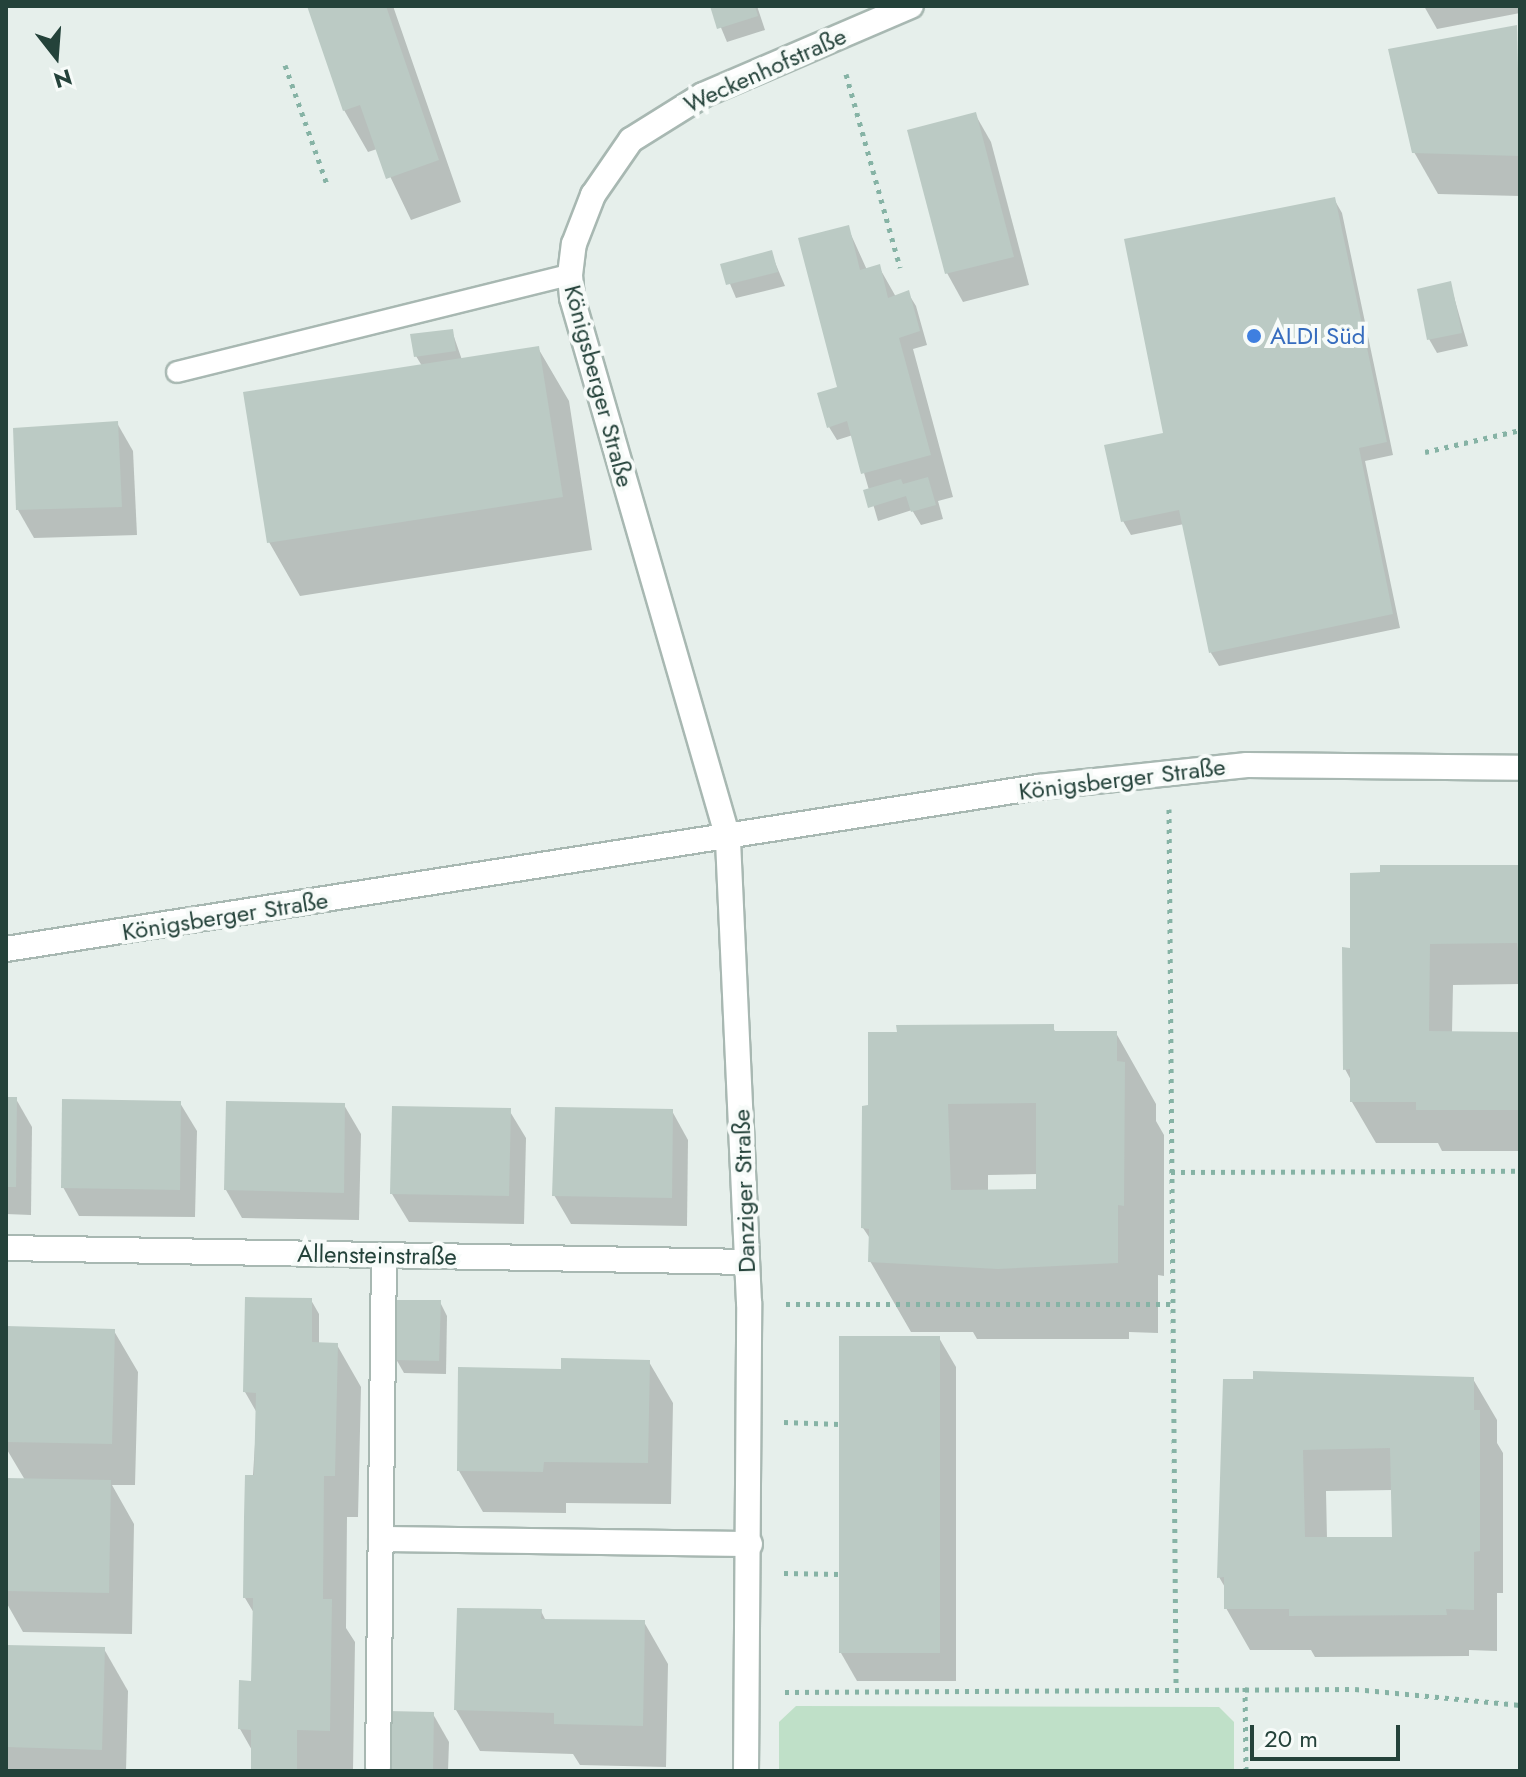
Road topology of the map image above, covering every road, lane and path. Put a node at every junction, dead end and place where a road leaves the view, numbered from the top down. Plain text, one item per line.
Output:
1 (911, 6) edge
2 (836, 39) junction
3 (285, 65) dead end
4 (327, 184) dead end
5 (900, 268) dead end
6 (570, 275) junction
7 (177, 372) dead end
8 (1520, 430) edge
9 (1425, 452) dead end
10 (1520, 768) edge
11 (1169, 772) junction
12 (728, 838) junction
13 (6, 949) edge
14 (1520, 1171) edge
15 (1171, 1172) junction
16 (6, 1248) edge
17 (384, 1255) junction
18 (747, 1262) junction
19 (749, 1303) junction
20 (1173, 1304) junction
21 (750, 1421) junction
22 (839, 1424) dead end
23 (381, 1539) junction
24 (750, 1544) junction
25 (749, 1572) junction
26 (839, 1574) dead end
27 (1176, 1687) junction
28 (1245, 1687) junction
29 (748, 1692) junction
30 (1520, 1705) edge
31 (378, 1767) dead end
32 (746, 1771) edge
33 (1246, 1771) edge

1 - 2 street, Weckenhofstraße
2 - 5 path
2 - 6 street, Weckenhofstraße
3 - 4 path
6 - 7 lane, Königsberger Straße
6 - 12 street, Königsberger Straße
8 - 9 path
10 - 11 street, Königsberger Straße
11 - 12 street, Königsberger Straße
11 - 15 path
12 - 13 street, Königsberger Straße
12 - 18 street, Danziger Straße
14 - 15 path
15 - 20 path
16 - 17 street, Allensteinstraße
17 - 18 street, Allensteinstraße
17 - 23 street
18 - 19 street, Danziger Straße
19 - 20 path
19 - 21 street, Danziger Straße
20 - 27 path
21 - 22 path
21 - 24 street, Danziger Straße
23 - 24 street
23 - 31 street
24 - 25 street, Danziger Straße
25 - 26 path
25 - 29 street, Danziger Straße
27 - 28 path
27 - 29 path
28 - 30 path
28 - 33 path
29 - 32 street, Danziger Straße

